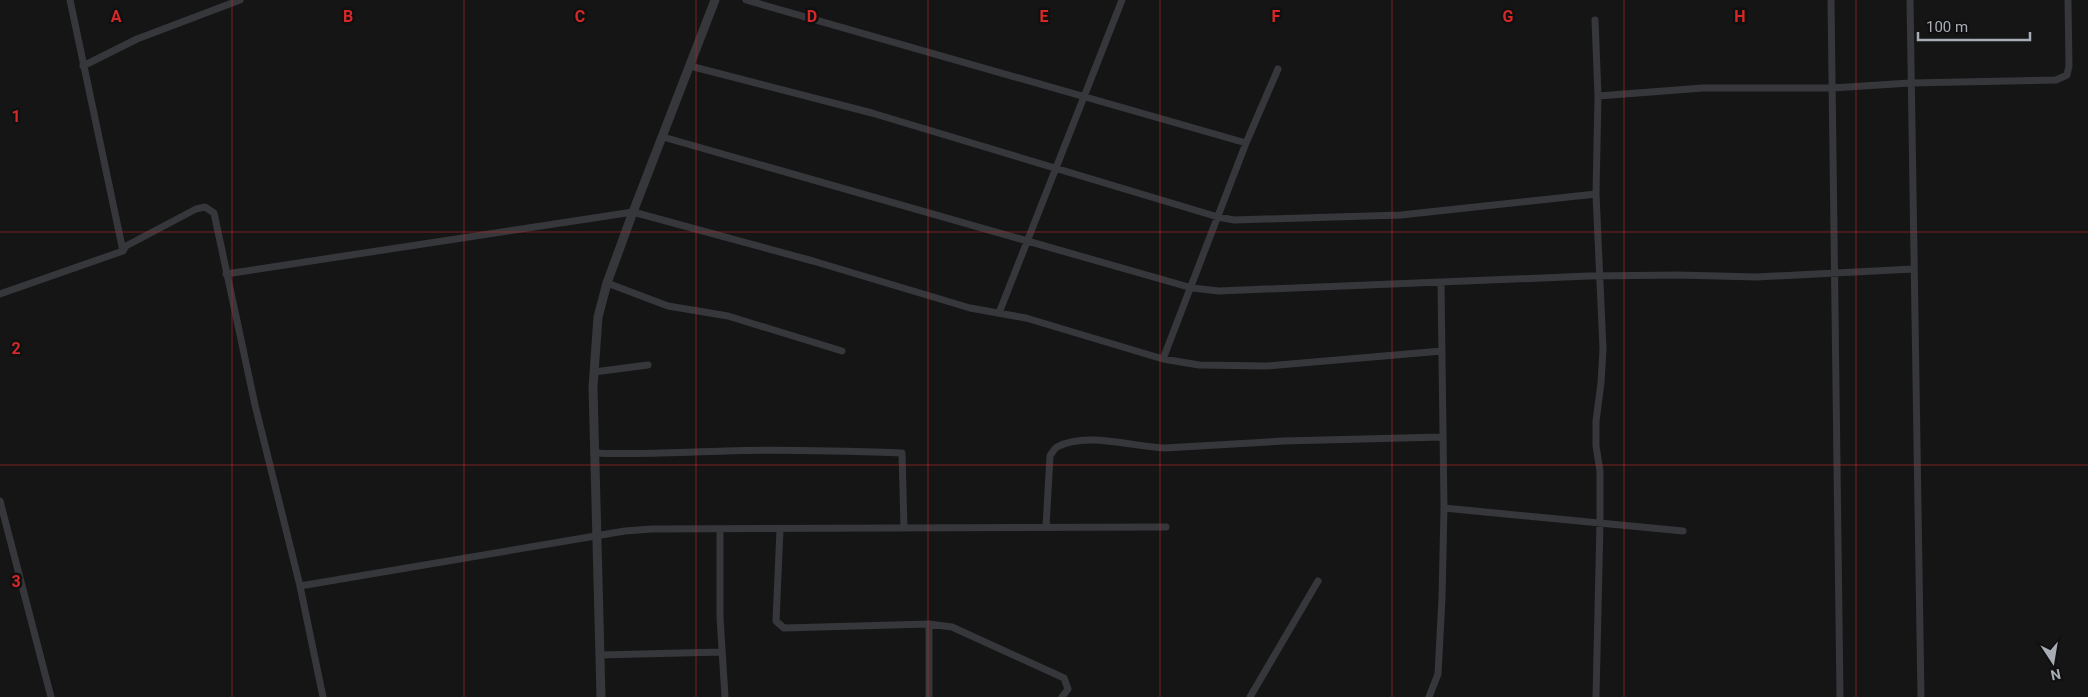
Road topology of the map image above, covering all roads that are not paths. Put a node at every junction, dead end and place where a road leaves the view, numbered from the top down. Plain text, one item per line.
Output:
1 (70, 0) edge
2 (240, 0) edge
3 (715, 0) edge
4 (746, 0) edge
5 (1122, 0) edge
6 (1831, 0) edge
7 (1910, 0) edge
8 (2068, 0) edge
9 (1596, 20) dead end
10 (83, 66) junction
11 (690, 66) junction
12 (1278, 69) dead end
13 (1910, 83) junction
14 (1832, 88) junction
15 (1598, 96) junction
16 (1084, 97) junction
17 (663, 137) junction
18 (1246, 143) junction
19 (1056, 168) junction
20 (1596, 194) junction
21 (633, 212) junction
22 (1218, 217) junction
23 (1027, 242) junction
24 (122, 251) junction
25 (1913, 269) junction
26 (226, 274) junction
27 (1835, 274) junction
28 (1599, 276) junction
29 (1441, 282) junction
30 (607, 283) junction
31 (1192, 288) junction
32 (0, 294) edge
33 (999, 313) junction
34 (842, 351) dead end
35 (1442, 351) junction
36 (1163, 359) junction
37 (648, 366) dead end
38 (594, 372) junction
39 (1442, 437) junction
40 (594, 453) junction
41 (0, 501) edge
42 (1444, 508) junction
43 (1600, 522) junction
44 (1046, 527) junction
45 (1166, 527) dead end
46 (904, 528) junction
47 (720, 529) junction
48 (780, 529) junction
49 (1683, 531) dead end
50 (596, 536) junction
51 (1318, 581) dead end
52 (300, 586) junction
53 (929, 624) junction
54 (722, 652) junction
55 (600, 654) junction
56 (51, 697) edge
57 (323, 697) edge
58 (601, 697) edge
59 (725, 697) edge
60 (929, 697) edge
61 (1062, 697) edge
62 (1250, 697) edge
63 (1429, 697) edge
64 (1596, 697) edge
65 (1840, 697) edge
66 (1922, 697) edge

1 - 10 street
2 - 10 street
3 - 11 street
4 - 16 street
5 - 16 street
6 - 14 street
7 - 13 street
8 - 13 street
9 - 15 street
10 - 24 street
11 - 17 street
11 - 19 street
12 - 18 street
13 - 14 street
13 - 25 street
14 - 15 street
14 - 27 street
15 - 20 street
16 - 18 street
16 - 19 street
17 - 21 street
17 - 23 street
18 - 22 street
19 - 22 street
19 - 23 street
20 - 22 street
20 - 28 street
21 - 26 street
21 - 30 street
21 - 33 street
22 - 31 street
23 - 31 street
23 - 33 street
24 - 26 street
24 - 32 street
25 - 27 street
25 - 66 street
26 - 52 street
27 - 28 street
27 - 65 street
28 - 29 street
28 - 43 street
29 - 31 street
29 - 35 street
30 - 34 street
30 - 38 street
31 - 36 street
33 - 36 street
35 - 36 street
35 - 39 street
37 - 38 street
38 - 40 street
39 - 42 street
39 - 44 street
40 - 46 street
40 - 50 street
41 - 56 street
42 - 43 street
42 - 63 street
43 - 49 street
43 - 64 street
44 - 45 street
44 - 46 street
46 - 48 street
47 - 48 street
47 - 50 street
47 - 54 street
48 - 53 street
50 - 52 street
50 - 55 street
51 - 62 street
52 - 57 street
53 - 60 street
53 - 61 street
54 - 55 street
54 - 59 street
55 - 58 street

